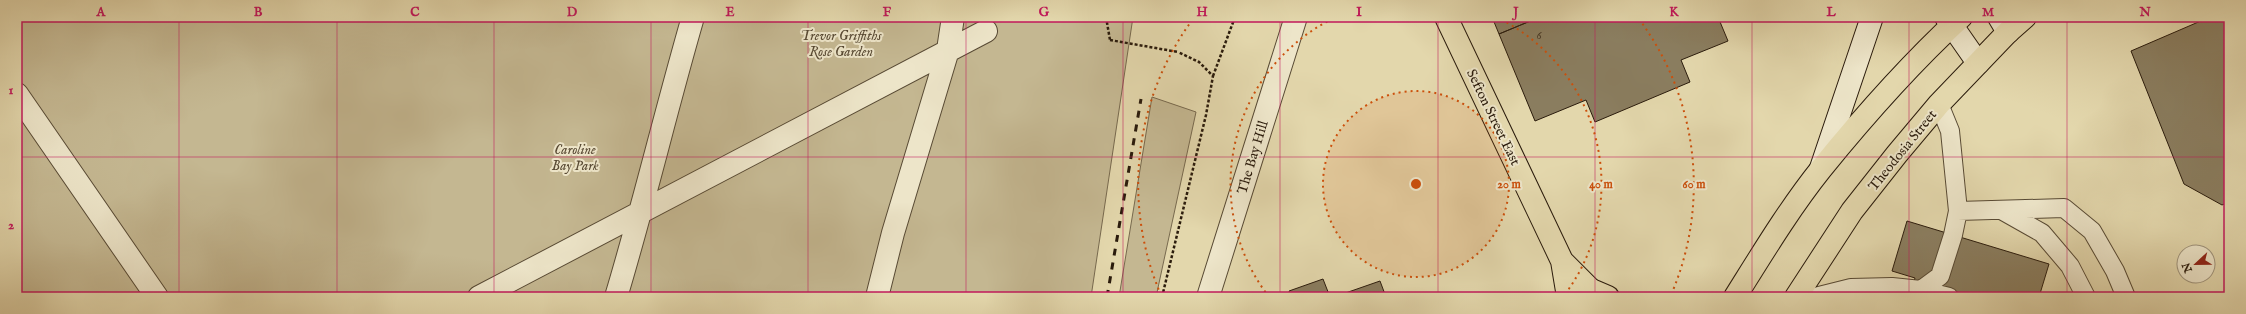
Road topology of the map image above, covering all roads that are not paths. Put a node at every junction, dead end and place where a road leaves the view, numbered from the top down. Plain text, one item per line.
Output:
1 (693, 17) edge
2 (953, 17) edge
3 (1296, 17) edge
4 (1446, 17) edge
5 (1872, 17) edge
6 (2025, 17) edge
7 (1953, 20) edge
8 (2003, 25) edge
9 (986, 31) dead end
10 (948, 50) junction
11 (1978, 63) junction
12 (17, 94) edge
13 (1939, 104) junction
14 (1821, 169) junction
15 (2002, 210) junction
16 (1958, 211) junction
17 (642, 212) junction
18 (1562, 261) junction
19 (1921, 290) junction
20 (1600, 295) edge
21 (157, 297) edge
22 (479, 297) edge
23 (616, 297) edge
24 (877, 297) edge
25 (1208, 297) edge
26 (1568, 297) edge
27 (1735, 297) edge
28 (1796, 297) edge
29 (1815, 297) edge
30 (1949, 297) edge
31 (2086, 297) edge
32 (2126, 297) edge

1 - 17 street
2 - 10 street
3 - 25 street, The Bay Hill
4 - 18 main road, Sefton Street East
5 - 14 street
6 - 8 main road, Theodosia Street
7 - 11 street
7 - 14 main road
8 - 11 main road, Theodosia Street
9 - 10 street
10 - 17 street
10 - 24 street
11 - 13 main road, Theodosia Street
12 - 21 street
13 - 16 lane
13 - 28 main road, Theodosia Street
14 - 27 main road
15 - 16 lane
15 - 31 lane
15 - 32 lane
16 - 19 lane
17 - 22 street
17 - 23 street
18 - 20 main road, Sefton Street East
18 - 26 main road, Sefton Street East
19 - 29 lane
19 - 30 lane

